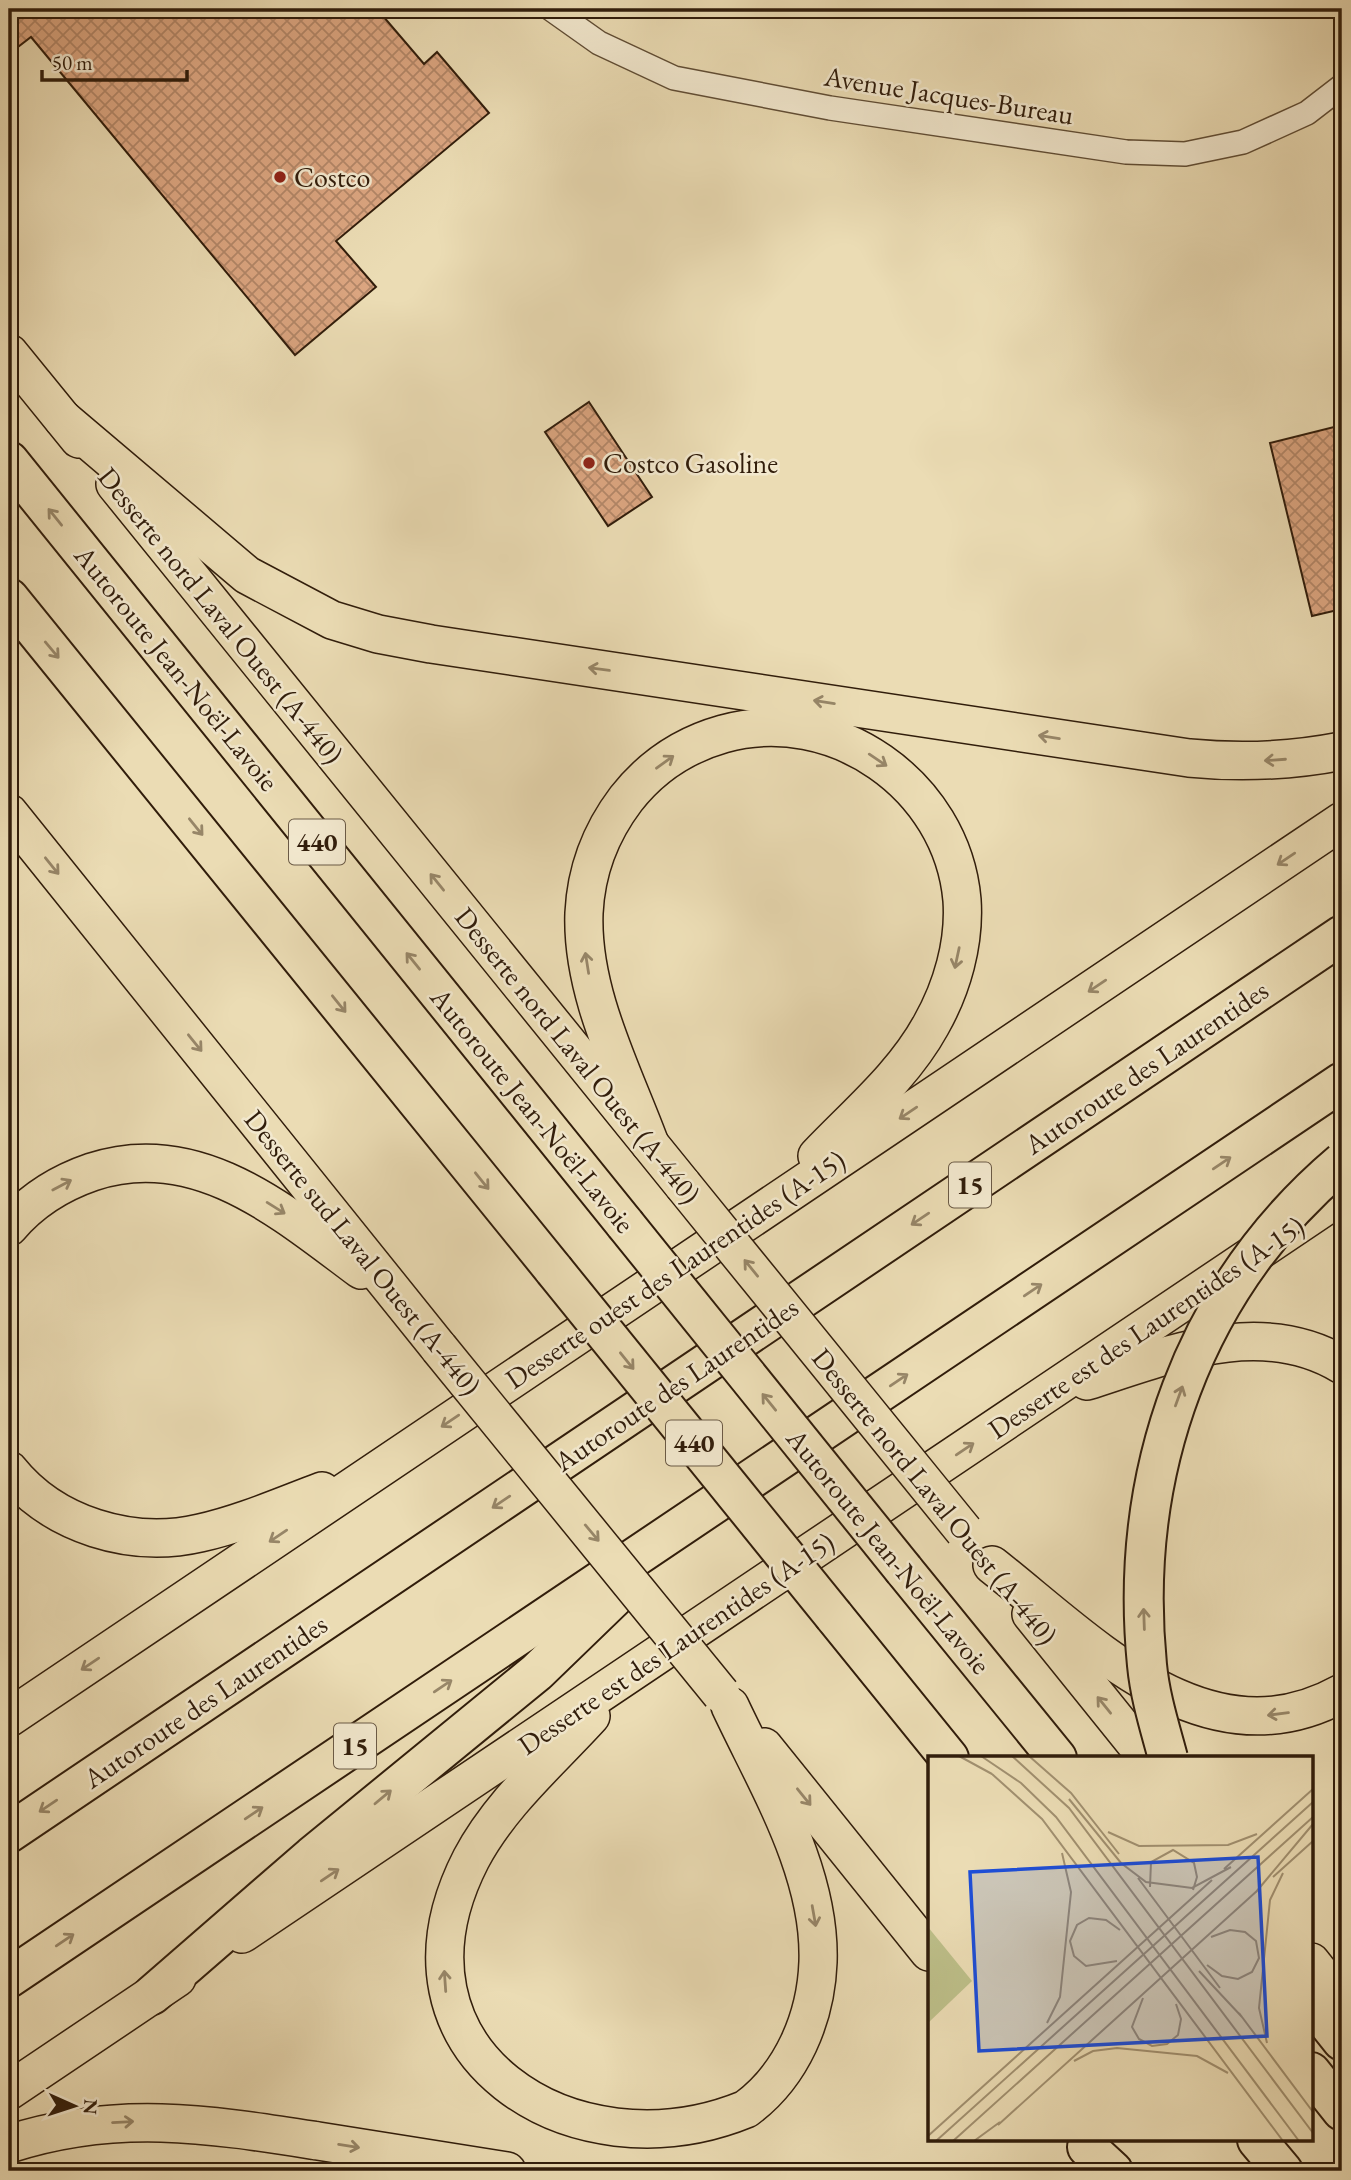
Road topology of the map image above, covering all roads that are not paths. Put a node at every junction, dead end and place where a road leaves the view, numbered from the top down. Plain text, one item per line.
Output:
1 (551, 9) edge
2 (1342, 86) edge
3 (9, 352) edge
4 (63, 419) junction
5 (9, 460) edge
6 (9, 598) edge
7 (1342, 751) edge
8 (9, 813) edge
9 (1342, 821) edge
10 (1342, 935) edge
11 (1342, 1082) edge
12 (650, 1144) junction
13 (1342, 1162) edge
14 (1342, 1195) edge
15 (771, 1205) junction
16 (9, 1227) edge
17 (399, 1298) junction
18 (1342, 1365) edge
19 (1046, 1394) junction
20 (9, 1470) edge
21 (376, 1471) junction
22 (701, 1514) junction
23 (992, 1565) junction
24 (624, 1679) junction
25 (1342, 1693) edge
26 (726, 1700) junction
27 (9, 1718) edge
28 (947, 1756) edge
29 (1055, 1756) edge
30 (1145, 1756) edge
31 (1168, 1756) edge
32 (9, 1833) edge
33 (928, 1951) edge
34 (1312, 1963) edge
35 (9, 1978) edge
36 (152, 1995) junction
37 (1342, 2001) edge
38 (1312, 2003) edge
39 (1342, 2042) edge
40 (1312, 2073) edge
41 (9, 2091) edge
42 (1342, 2111) edge
43 (1259, 2142) edge
44 (9, 2144) edge
45 (507, 2171) edge
46 (1283, 2171) edge

1 - 2 street, Avenue Jacques-Bureau
3 - 4 main road, Desserte nord Laval Ouest (A-440)
7 -> 4 main road
12 -> 4 main road, Desserte nord Laval Ouest (A-440)
29 -> 5 highway, Autoroute Jean-Noël-Lavoie / 440, bridge
6 -> 28 highway, 440, bridge
8 -> 17 main road, Desserte sud Laval Ouest (A-440)
9 -> 15 main road, Desserte ouest des Laurentides (A-15)
10 -> 32 highway, Autoroute des Laurentides / 15
22 -> 11 highway, 15
12 -> 15 main road
23 -> 12 main road, Desserte nord Laval Ouest (A-440), bridge
31 -> 13 highway, bridge
14 - 19 main road, Desserte est des Laurentides (A-15)
15 -> 21 main road, Desserte ouest des Laurentides (A-15)
16 -> 17 main road
17 -> 26 main road, Desserte sud Laval Ouest (A-440), bridge
18 - 19 main road
24 -> 19 main road, Desserte est des Laurentides (A-15)
20 - 21 main road
21 -> 27 main road, Desserte ouest des Laurentides (A-15)
35 -> 22 highway, 15
36 -> 22 highway
25 -> 23 main road
30 -> 23 main road, Desserte nord Laval Ouest (A-440)
26 -> 24 main road
36 -> 24 main road, Desserte est des Laurentides (A-15)
26 -> 33 main road, Desserte sud Laval Ouest (A-440)
34 - 37 main road
36 - 41 main road, Desserte est des Laurentides (A-15)
38 - 39 highway
40 - 42 highway
43 - 46 highway
44 -> 45 main road

